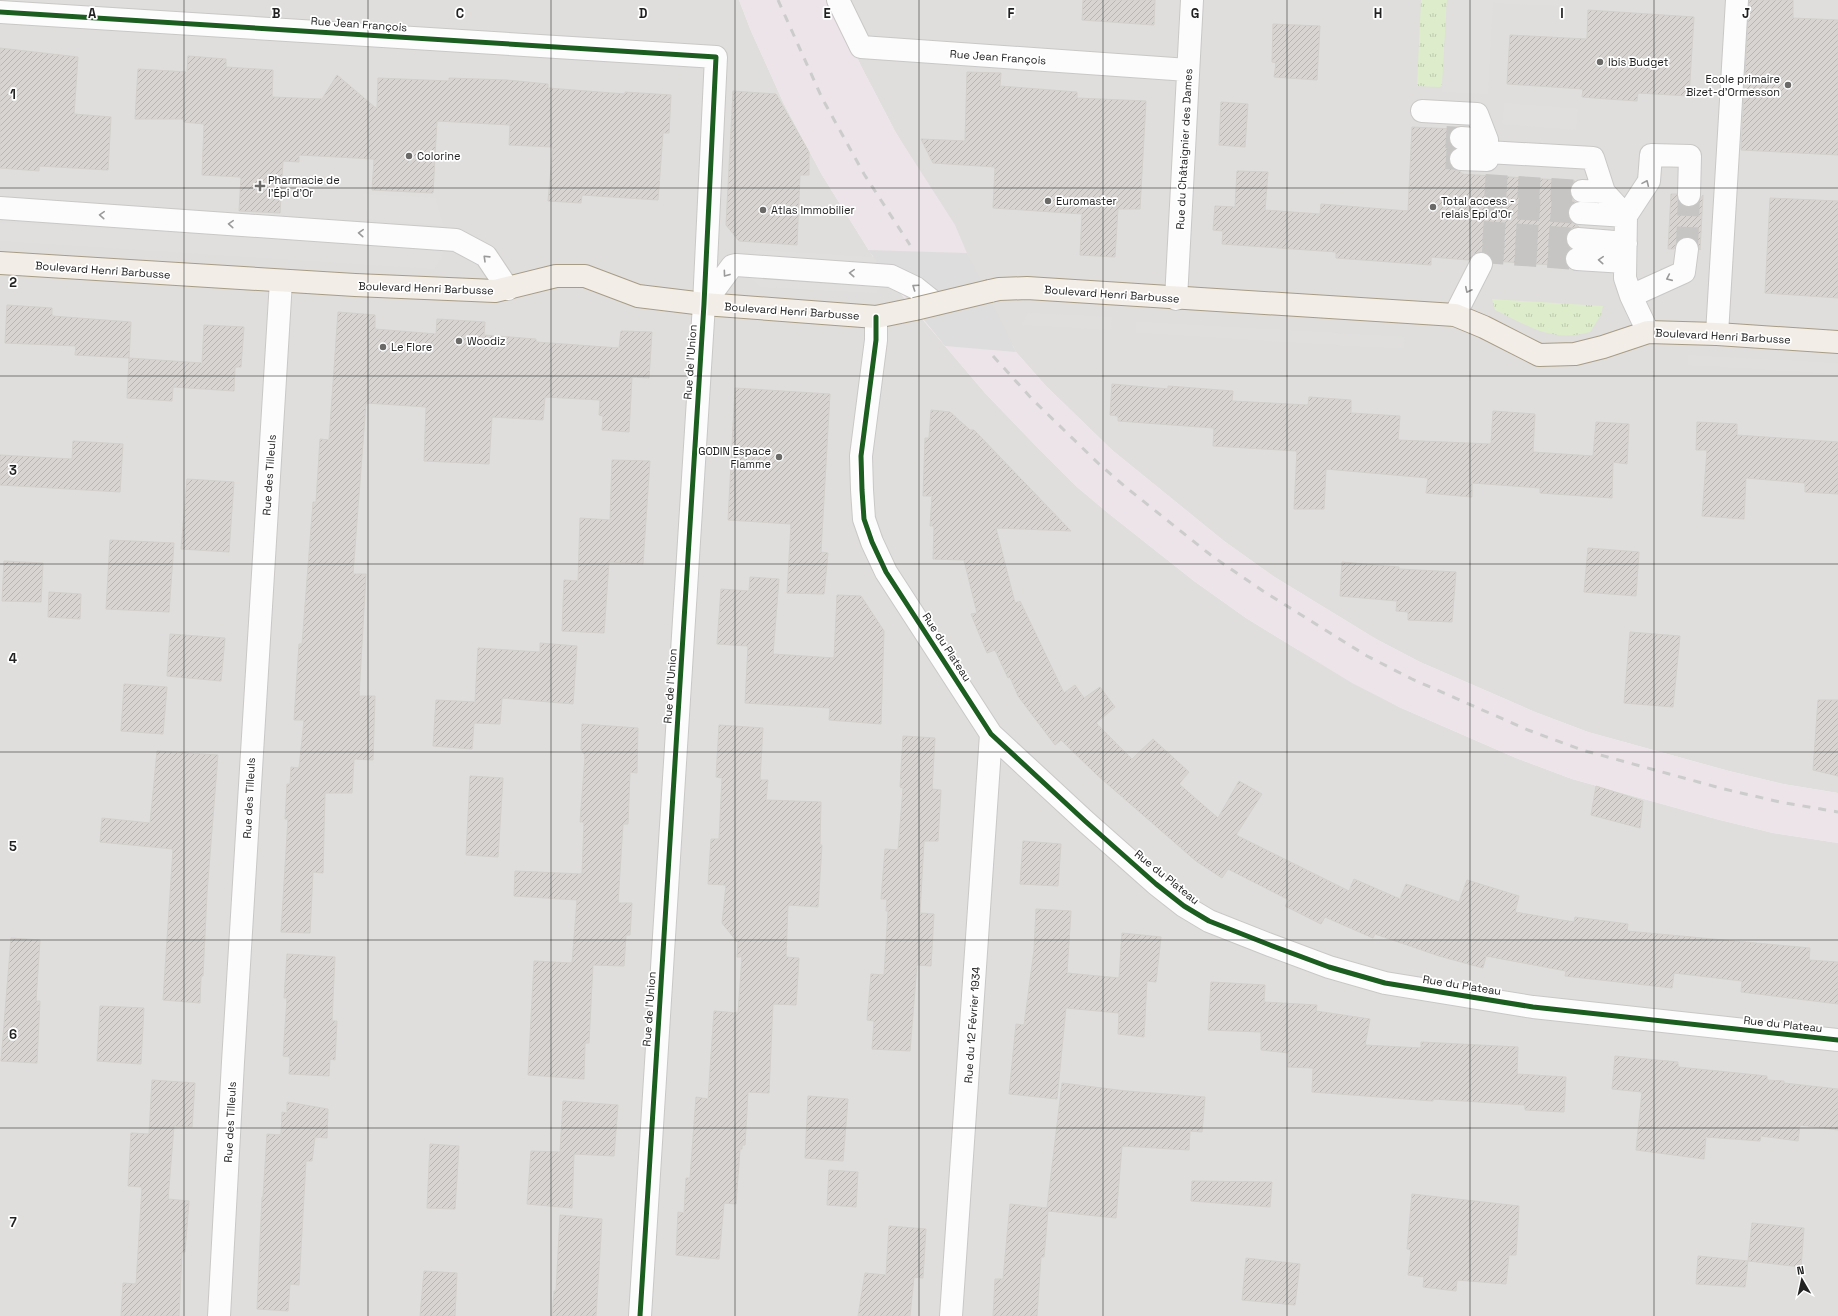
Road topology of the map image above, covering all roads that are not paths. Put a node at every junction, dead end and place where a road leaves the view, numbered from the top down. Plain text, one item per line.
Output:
1 (838, 0) edge
2 (1192, 0) edge
3 (1737, 0) edge
4 (0, 12) edge
5 (716, 56) joint
6 (1188, 70) junction
7 (1422, 111) dead end
8 (1461, 148) tunnel mouth
9 (1487, 157) junction
10 (1582, 191) tunnel mouth
11 (1604, 192) junction
12 (1689, 195) tunnel mouth
13 (0, 208) edge
14 (1580, 213) tunnel mouth
15 (1626, 216) junction
16 (1578, 249) tunnel mouth
17 (1687, 249) tunnel mouth
18 (1625, 253) junction
19 (0, 263) edge
20 (1481, 264) dead end
21 (281, 281) junction
22 (508, 289) junction
23 (1631, 296) junction
24 (1176, 299) junction
25 (704, 304) junction
26 (936, 304) junction
27 (1455, 315) junction
28 (876, 317) junction
29 (1648, 332) junction
30 (1717, 334) junction
31 (1838, 342) edge
32 (991, 734) junction
33 (1838, 1040) edge
34 (219, 1316) edge
35 (640, 1316) edge
36 (951, 1316) edge

1 - 6 street, Rue Jean François
2 - 6 street, Rue du Châtaignier des Dames
3 - 30 street
4 - 5 street, Rue Jean François
5 - 25 street, Rue de l'Union
6 - 24 street, Rue du Châtaignier des Dames
7 - 9 street
8 - 9 street
9 - 11 street
10 - 11 street
11 - 15 street
15 -> 12 street
22 -> 13 street
14 - 15 street
15 - 18 street
18 -> 16 street
17 -> 23 street
18 - 23 street
19 - 21 main road, Boulevard Henri Barbusse
20 -> 27 street
21 - 22 main road, Boulevard Henri Barbusse
21 - 34 street, Rue des Tilleuls
22 - 25 main road, Boulevard Henri Barbusse
23 - 29 street
24 - 26 main road, Boulevard Henri Barbusse, bridge
24 - 27 main road, Boulevard Henri Barbusse
26 -> 25 street
25 - 28 main road, Boulevard Henri Barbusse
25 - 35 street, Rue de l'Union
26 - 28 main road, Boulevard Henri Barbusse, bridge
27 - 29 main road, Boulevard Henri Barbusse
28 - 32 street, Rue du Plateau
29 - 30 main road, Boulevard Henri Barbusse
30 - 31 main road, Boulevard Henri Barbusse
32 - 33 street, Rue du Plateau
32 - 36 street, Rue du 12 Février 1934

